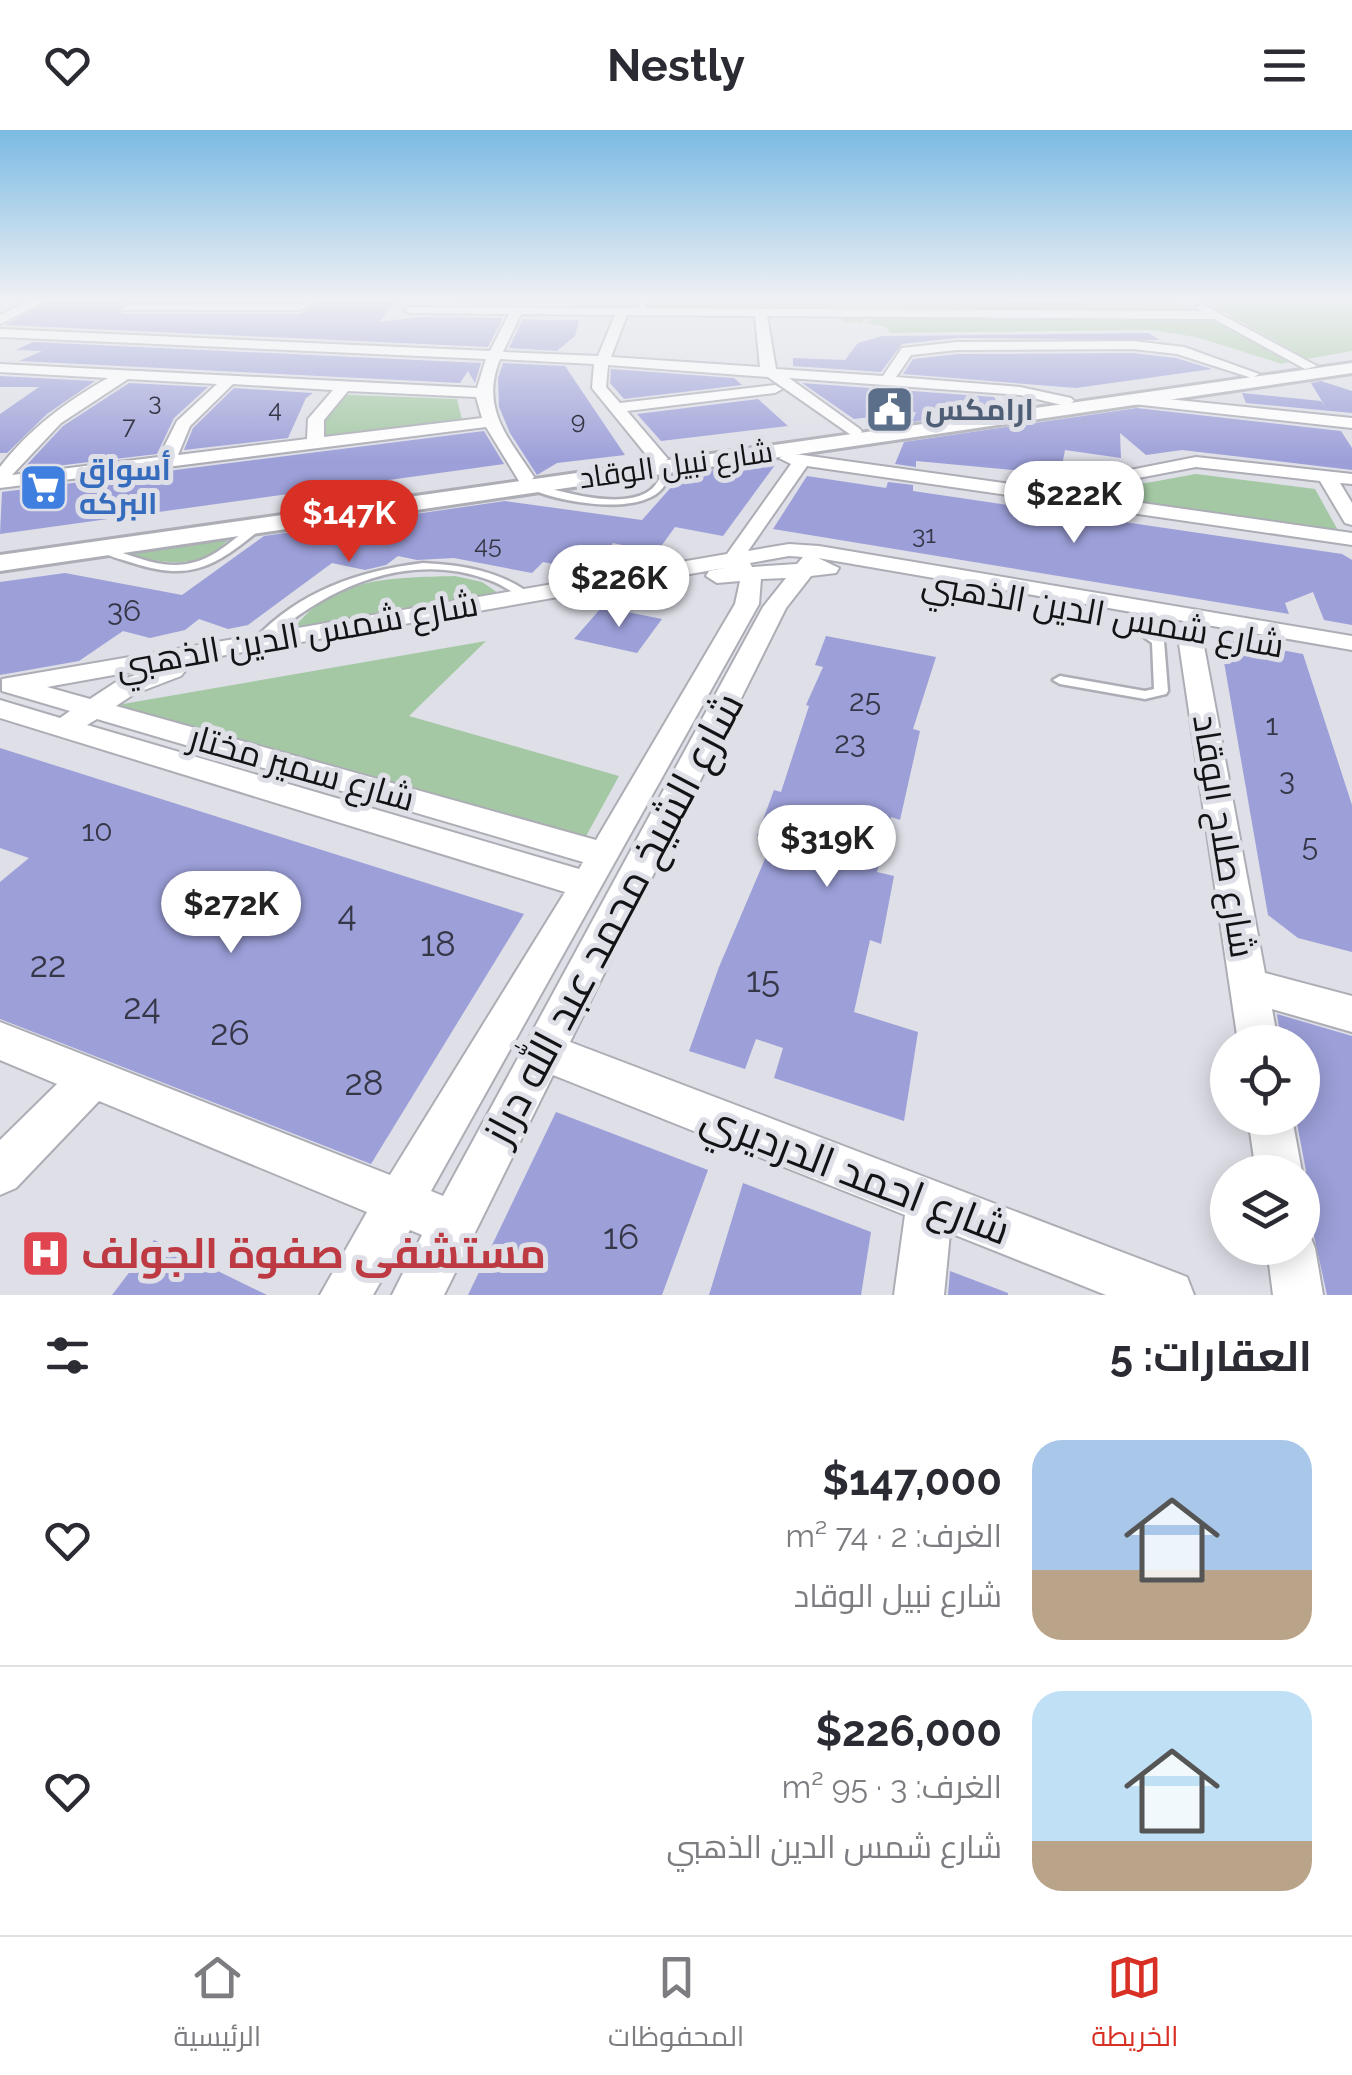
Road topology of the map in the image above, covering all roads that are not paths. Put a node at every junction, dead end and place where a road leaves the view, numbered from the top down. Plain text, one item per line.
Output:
1 (164, 353) edge
2 (482, 353) edge
3 (614, 353) edge
4 (760, 353) edge
5 (905, 353) edge
6 (998, 353) edge
7 (1099, 353) edge
8 (1190, 353) edge
9 (1287, 353) edge
10 (495, 354) junction
11 (611, 360) junction
12 (1352, 360) edge
13 (1310, 366) junction
14 (0, 368) edge
15 (1352, 368) edge
16 (18, 369) junction
17 (762, 370) junction
18 (126, 374) junction
19 (1252, 374) junction
20 (0, 378) edge
21 (229, 380) junction
22 (888, 380) junction
23 (344, 386) junction
24 (775, 388) junction
25 (1211, 388) junction
26 (480, 392) junction
27 (1128, 400) junction
28 (1066, 401) junction
29 (613, 408) junction
30 (1260, 413) junction
31 (491, 422) junction
32 (1352, 423) edge
33 (842, 436) junction
34 (315, 444) junction
35 (757, 453) junction
36 (802, 461) junction
37 (166, 462) junction
38 (664, 462) junction
39 (875, 472) junction
40 (1326, 476) junction
41 (1352, 479) edge
42 (0, 481) edge
43 (527, 482) junction
44 (1023, 495) junction
45 (372, 504) junction
46 (1352, 519) edge
47 (257, 526) junction
48 (1352, 539) edge
49 (101, 549) junction
50 (0, 552) edge
51 (803, 559) junction
52 (0, 564) edge
53 (742, 567) junction
54 (527, 596) junction
55 (1190, 630) junction
56 (258, 642) junction
57 (1352, 642) edge
58 (213, 656) junction
59 (1352, 657) edge
60 (1060, 680) dead end
61 (4, 692) edge
62 (92, 708) junction
63 (65, 727) junction
64 (595, 870) junction
65 (1248, 985) junction
66 (1352, 1014) edge
67 (1255, 1025) edge
68 (0, 1041) edge
69 (542, 1051) junction
70 (92, 1078) junction
71 (0, 1172) edge
72 (398, 1201) junction
73 (930, 1202) junction
74 (454, 1224) junction
75 (1294, 1265) edge
76 (345, 1295) edge
77 (417, 1295) edge
78 (919, 1295) edge
79 (1170, 1295) edge
80 (1298, 1295) edge

1 - 18 street
2 - 10 street
3 - 11 street
4 - 17 street
5 - 22 street
6 - 7 street
8 - 19 street
9 - 13 street
10 - 11 street
10 - 26 street
11 - 17 street
11 - 29 street
12 - 13 street, شارع نبيل الوقاد
13 - 19 street, شارع نبيل الوقاد
14 - 16 street
15 - 25 street, شارع نبيل الوقاد
16 - 18 street
16 - 20 street
17 - 22 street
17 - 24 street
17 - 33 street
18 - 21 street
18 - 42 street
19 - 28 street, شارع نبيل الوقاد
21 - 23 street
21 - 37 street
22 - 28 street
23 - 26 street
23 - 34 street
24 - 29 street
24 - 33 street
25 - 27 street, شارع نبيل الوقاد
25 - 30 street
26 - 31 street
27 - 30 street
27 - 33 street, شارع نبيل الوقاد
28 - 33 street, شارع نبيل الوقاد
29 - 38 street
30 - 32 street
31 - 34 street
31 - 43 street
33 - 35 street, شارع نبيل الوقاد
33 - 38 street, شارع نبيل الوقاد
33 - 39 street
34 - 37 street
35 - 36 street
35 - 38 street, شارع نبيل الوقاد
36 - 39 street
36 - 53 street, شارع الشيخ محمد عبد الله دراز
37 - 42 street
38 - 43 street, شارع نبيل الوقاد
39 - 44 street
40 - 41 street
40 - 44 street
40 - 46 street
43 - 45 street, شارع نبيل الوقاد
44 - 48 street
45 - 47 street, شارع نبيل الوقاد
45 - 50 street, شارع نبيل الوقاد
47 - 49 street, شارع نبيل الوقاد
47 - 49 lane
49 - 52 street, شارع نبيل الوقاد
51 - 53 street, شارع شمس الدين الذهبي
51 - 55 street, شارع شمس الدين الذهبي
51 - 57 street, شارع شمس الدين الذهبي
51 - 69 street, شارع الشيخ محمد عبد الله دراز
53 - 54 street, شارع شمس الدين الذهبي
53 - 58 street, شارع شمس الدين الذهبي
53 - 64 street, شارع الشيخ محمد عبد الله دراز
54 - 56 street, شارع شمس الدين الذهبي
54 - 56 lane
55 - 59 street, شارع شمس الدين الذهبي
55 - 60 lane
55 - 65 street, شارع صلاح الوقاد
56 - 58 street, شارع شمس الدين الذهبي
58 - 61 street, شارع شمس الدين الذهبي
58 - 62 street, شارع شمس الدين الذهبي
61 - 62 street, شارع سمير مختار
61 - 63 street, شارع سمير مختار
62 - 63 street, شارع شمس الدين الذهبي
62 - 64 street, شارع سمير مختار
63 - 64 street, شارع سمير مختار
64 - 72 street, شارع الشيخ محمد عبد الله دراز
65 - 66 street
65 - 67 street, شارع صلاح الوقاد
68 - 70 street
69 - 73 street, شارع احمد الدرديري
69 - 74 street, شارع الشيخ محمد عبد الله دراز
70 - 71 street
70 - 72 street
72 - 74 street
72 - 76 street, شارع الشيخ محمد عبد الله دراز
73 - 78 street
73 - 79 street, شارع احمد الدرديري
74 - 77 street, شارع الشيخ محمد عبد الله دراز
75 - 80 street

